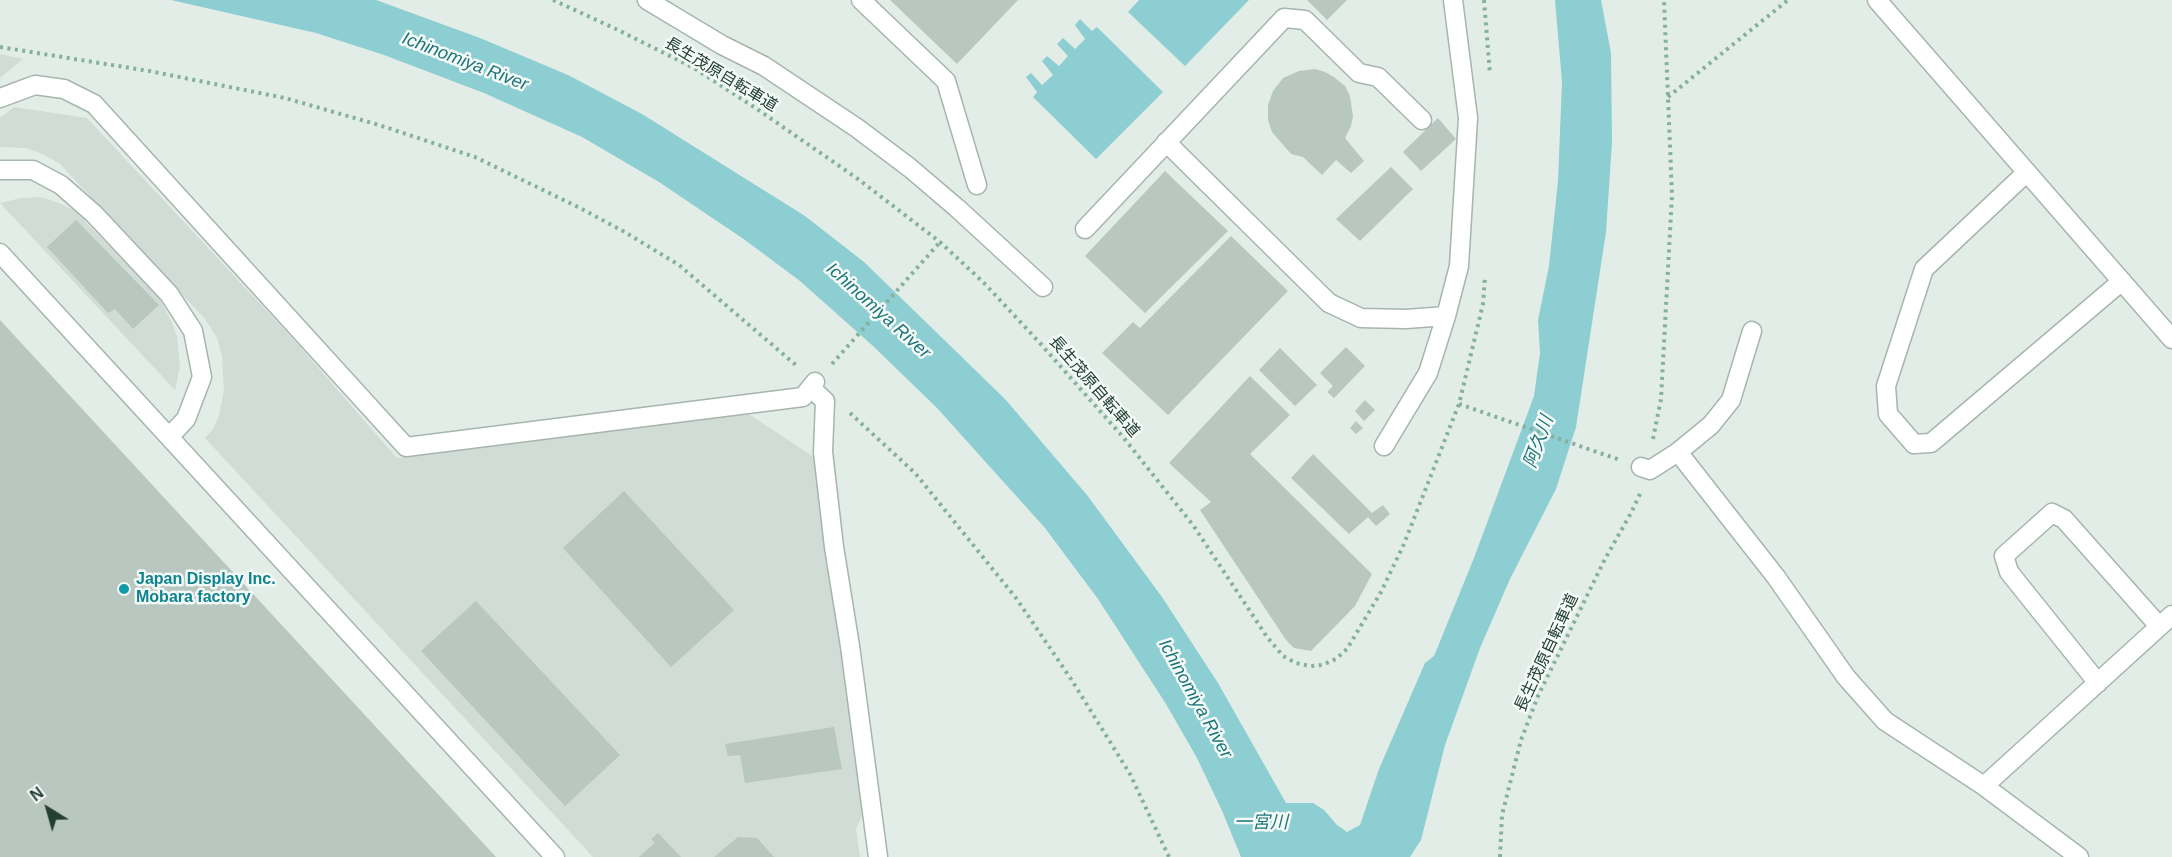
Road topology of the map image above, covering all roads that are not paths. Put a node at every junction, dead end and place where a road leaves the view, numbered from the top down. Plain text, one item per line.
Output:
1 (646, 0) edge
2 (861, 0) edge
3 (1453, 0) edge
4 (1877, 0) edge
5 (0, 98) edge
6 (1422, 120) dead end
7 (1166, 142) junction
8 (0, 170) edge
9 (2027, 171) junction
10 (978, 185) dead end
11 (1085, 229) dead end
12 (0, 253) edge
13 (2122, 281) junction
14 (1043, 287) dead end
15 (1446, 316) junction
16 (1752, 331) dead end
17 (2172, 339) edge
18 (169, 437) junction
19 (1384, 446) dead end
20 (1678, 452) junction
21 (1646, 468) road end
22 (2166, 620) edge
23 (2098, 683) junction
24 (1984, 786) junction
25 (555, 857) edge
26 (878, 857) edge
27 (2079, 857) edge

1 - 14 street
2 - 10 street
3 - 15 street
4 - 9 street
5 - 26 street
6 - 7 street
7 - 11 street
7 - 15 street
8 - 18 street
9 - 13 street
9 - 13 street
12 - 18 street
13 - 17 street
15 - 19 street
16 - 20 street
18 - 25 street
20 - 21 street
20 - 24 street
22 - 23 street
22 - 23 street
23 - 24 street
24 - 27 street

